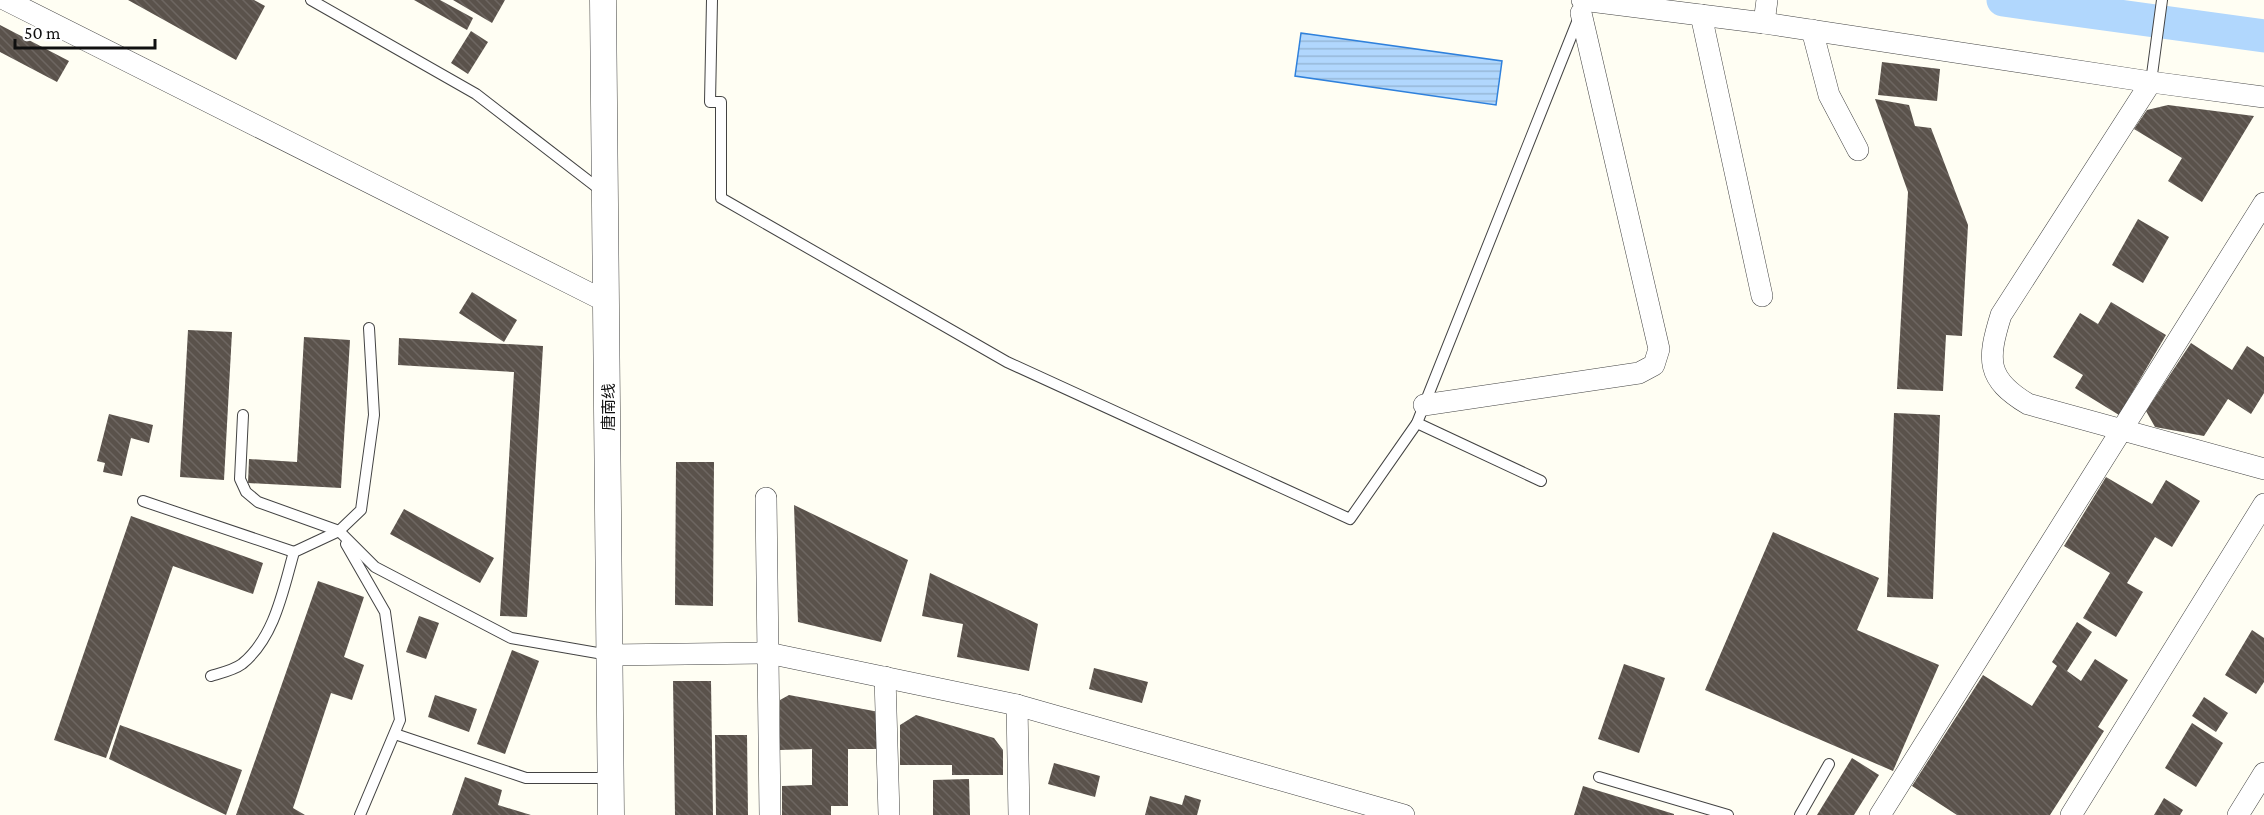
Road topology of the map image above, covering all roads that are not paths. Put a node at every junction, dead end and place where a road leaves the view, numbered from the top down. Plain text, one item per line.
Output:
1 (6, 0) edge
2 (311, 0) edge
3 (603, 0) edge
4 (712, 0) edge
5 (1767, 0) edge
6 (2162, 0) edge
7 (1583, 4) edge
8 (1701, 15) junction
9 (1764, 23) junction
10 (1812, 30) junction
11 (2151, 82) junction
12 (2264, 97) edge
13 (1858, 150) dead end
14 (606, 194) junction
15 (2264, 203) edge
16 (1762, 296) dead end
17 (607, 302) junction
18 (369, 328) dead end
19 (1421, 414) junction
20 (243, 415) dead end
21 (2122, 430) junction
22 (2264, 470) edge
23 (1541, 481) dead end
24 (766, 498) dead end
25 (143, 501) dead end
26 (2264, 504) edge
27 (339, 531) junction
28 (294, 552) junction
29 (768, 653) junction
30 (609, 655) junction
31 (212, 676) dead end
32 (885, 677) junction
33 (1017, 705) junction
34 (394, 734) junction
35 (1829, 764) dead end
36 (2264, 773) edge
37 (1599, 777) dead end
38 (610, 778) junction
39 (360, 815) edge
40 (611, 815) edge
41 (770, 815) edge
42 (888, 815) edge
43 (1019, 815) edge
44 (1404, 815) edge
45 (1728, 815) edge
46 (1800, 815) edge
47 (1880, 815) edge
48 (2071, 815) edge
49 (2238, 815) edge

1 - 17 street
2 - 14 lane
3 - 14 street, 唐南线
4 - 19 lane
5 - 9 street
6 - 11 lane
7 - 8 street
7 - 19 lane
7 - 19 street
8 - 9 street
8 - 16 street
9 - 10 street
10 - 11 street
10 - 13 street
11 - 12 street
11 - 21 street
14 - 17 street, 唐南线
15 - 21 street
17 - 30 street, 唐南线
18 - 27 lane
19 - 23 lane
20 - 27 lane
21 - 22 street
21 - 47 street
24 - 29 street
25 - 28 lane
26 - 48 street
27 - 28 lane
27 - 30 lane
27 - 34 lane
28 - 31 lane
29 - 30 street
29 - 32 street
29 - 41 street
30 - 38 street, 唐南线
32 - 33 street
32 - 42 street
33 - 43 street
33 - 44 street
34 - 38 lane
34 - 39 lane
35 - 46 lane
36 - 49 street
37 - 45 lane
38 - 40 street, 唐南线

